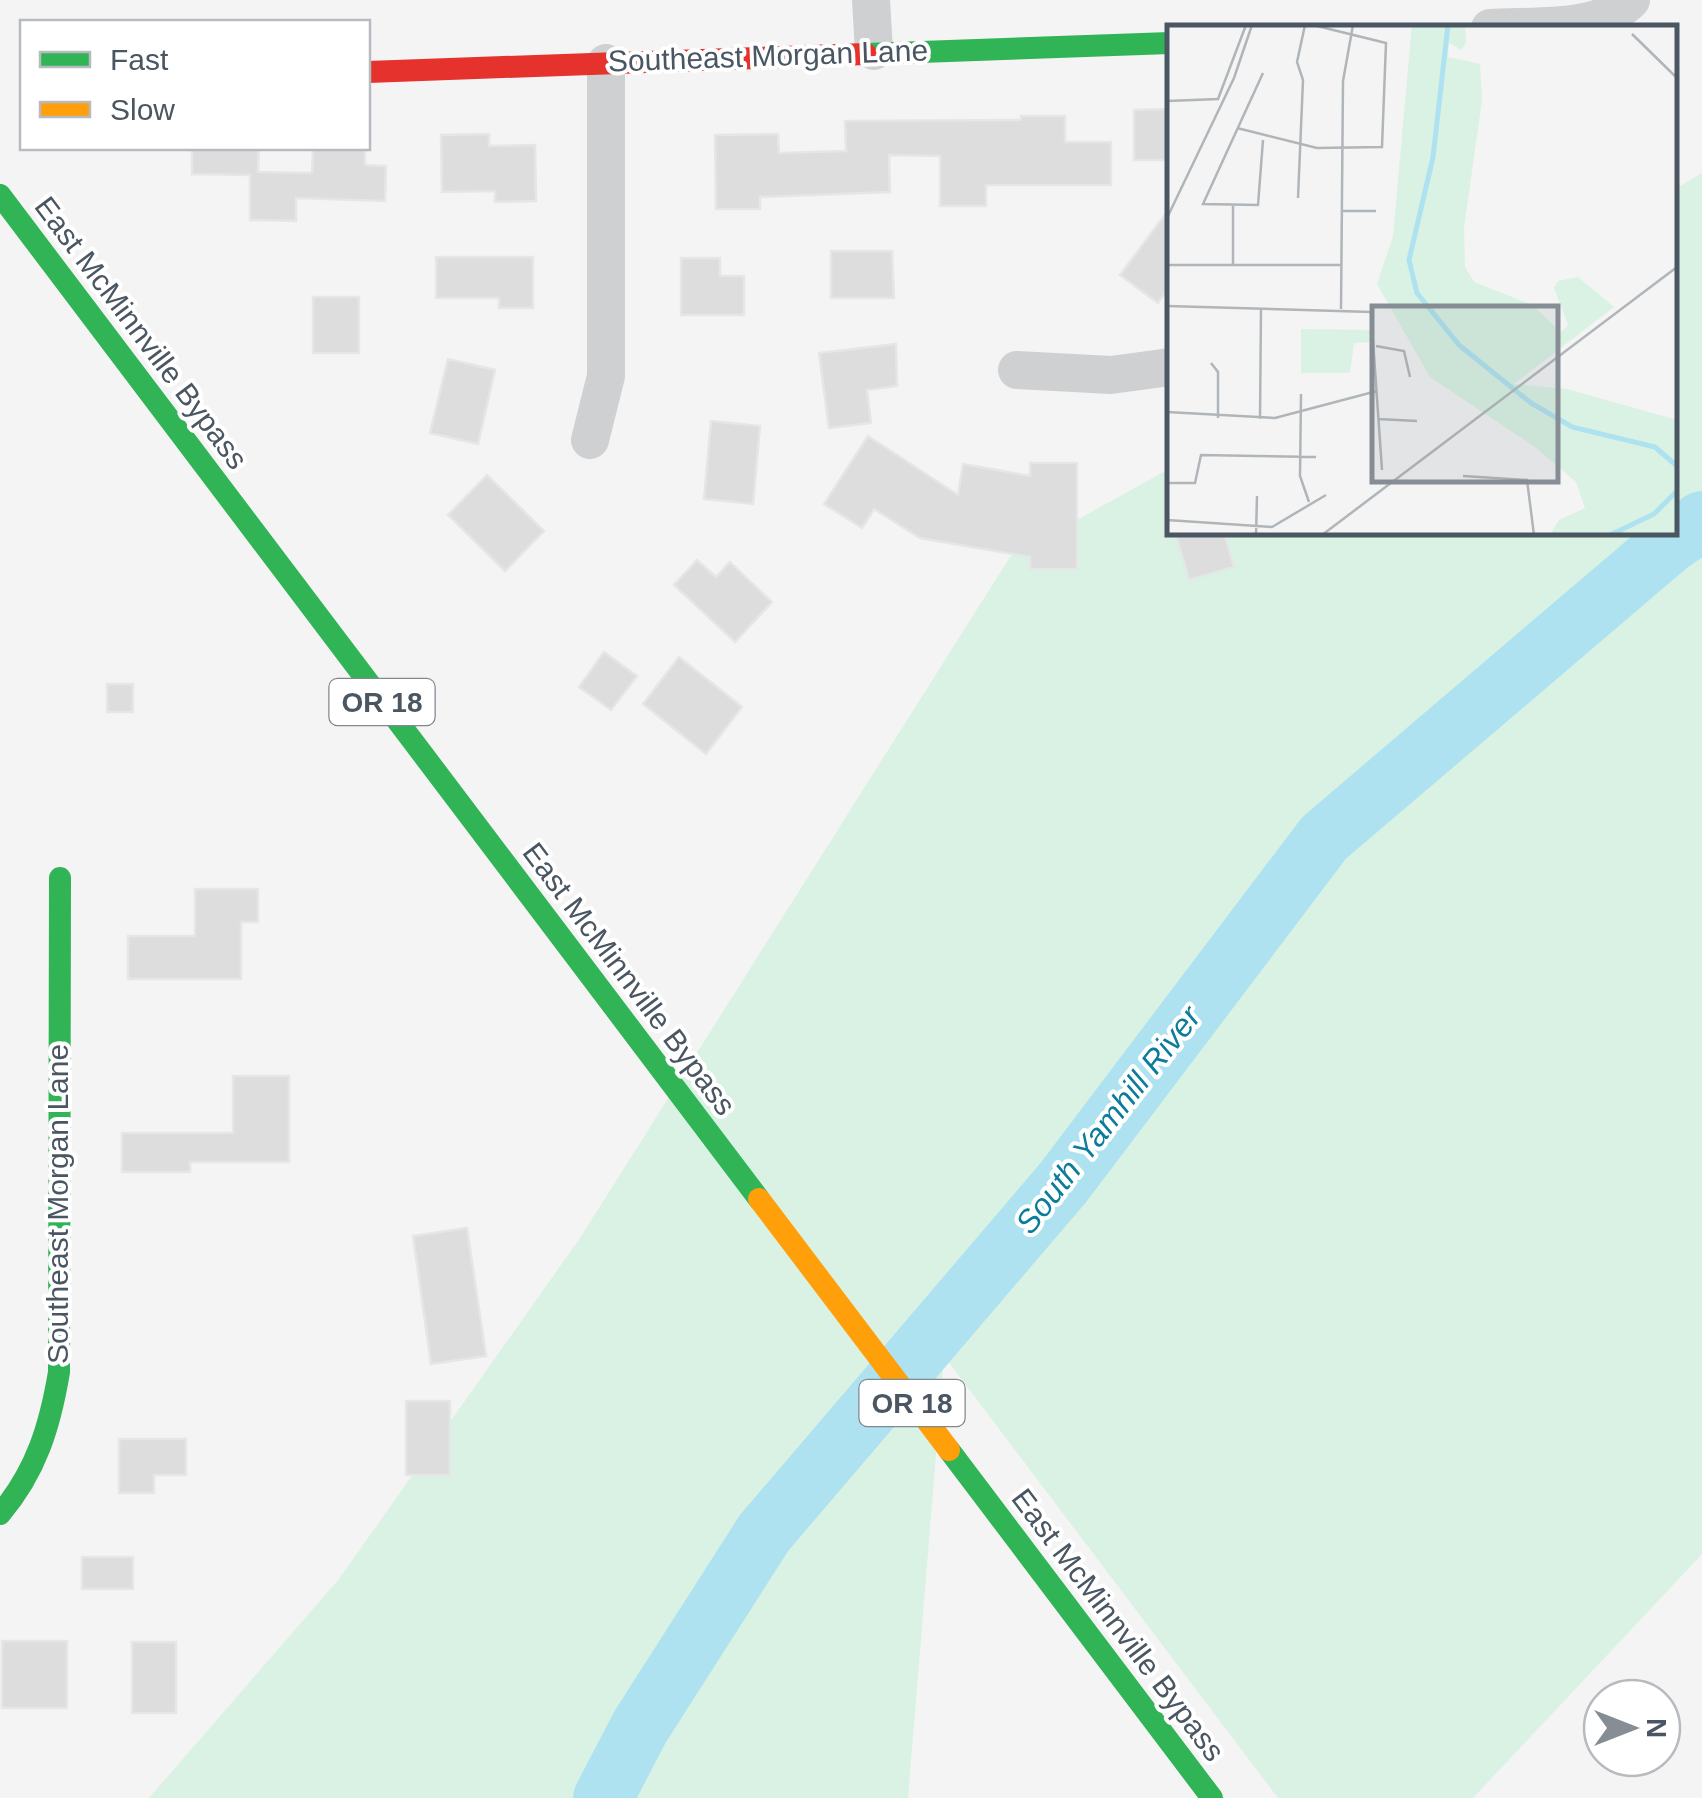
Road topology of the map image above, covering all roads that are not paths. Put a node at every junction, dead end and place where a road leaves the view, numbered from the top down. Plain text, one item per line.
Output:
1 (871, 0) edge
2 (1631, 0) edge
3 (1533, 25) edge
4 (1167, 42) edge
5 (874, 52) junction
6 (606, 63) junction
7 (370, 72) edge
8 (0, 196) edge
9 (1167, 367) edge
10 (1017, 370) dead end
11 (590, 440) dead end
12 (60, 878) dead end
13 (0, 1514) edge
14 (1212, 1798) edge

1 - 5 street
2 - 3 street
4 - 5 main road, Southeast Morgan Lane
5 - 6 main road, Southeast Morgan Lane
6 - 7 main road, Southeast Morgan Lane
6 - 11 street
8 - 14 main road, East McMinnville Bypass / OR 18
9 - 10 street
12 - 13 main road, Southeast Morgan Lane

